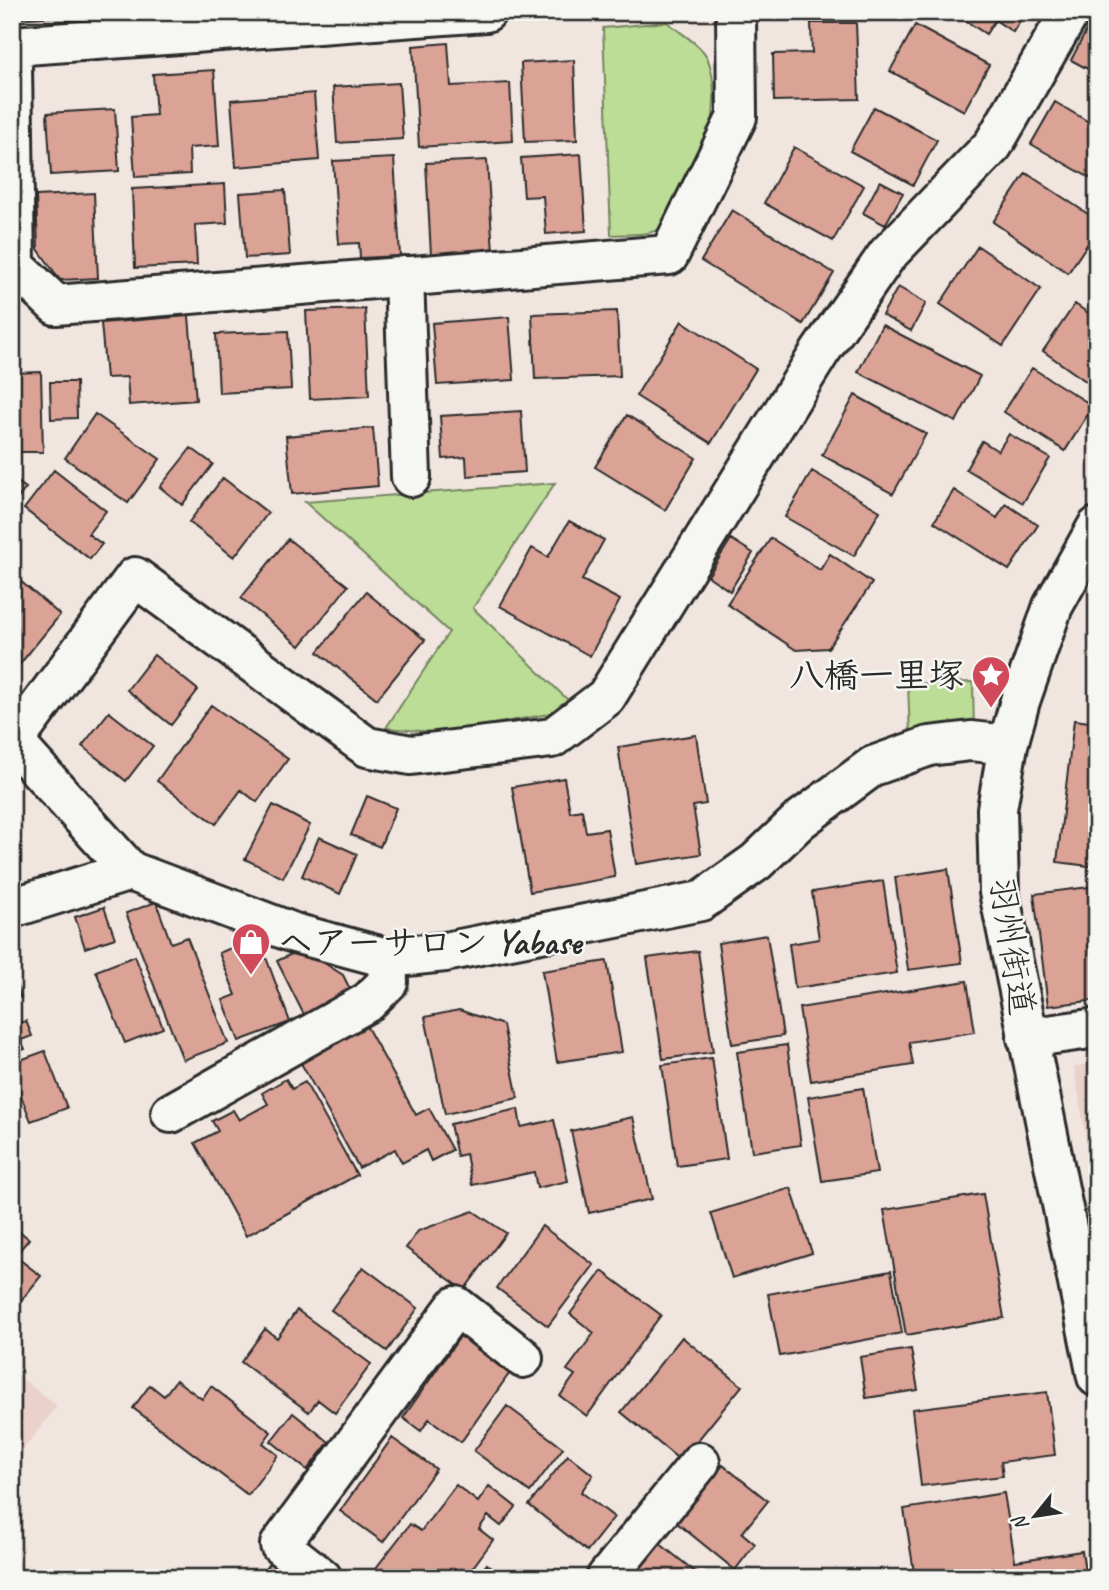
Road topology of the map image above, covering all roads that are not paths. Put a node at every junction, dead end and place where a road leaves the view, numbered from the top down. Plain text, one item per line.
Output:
1 (486, 12) edge
2 (736, 12) edge
3 (1070, 12) edge
4 (12, 46) edge
5 (12, 66) edge
6 (404, 276) junction
7 (411, 477) dead end
8 (1097, 527) edge
9 (13, 741) edge
10 (1008, 745) junction
11 (130, 871) junction
12 (12, 908) edge
13 (387, 958) junction
14 (1097, 1028) edge
15 (1027, 1038) junction
16 (172, 1113) dead end
17 (523, 1358) dead end
18 (1097, 1377) edge
19 (701, 1462) dead end
20 (322, 1578) edge
21 (606, 1578) edge

1 - 4 street
2 - 6 street
3 - 9 street
5 - 6 street
6 - 7 street
8 - 10 street, 羽州街道
9 - 11 street
10 - 13 street
10 - 15 street, 羽州街道
11 - 12 street
11 - 13 street
13 - 16 street
14 - 15 street
15 - 18 street, 羽州街道
17 - 20 street
19 - 21 street

